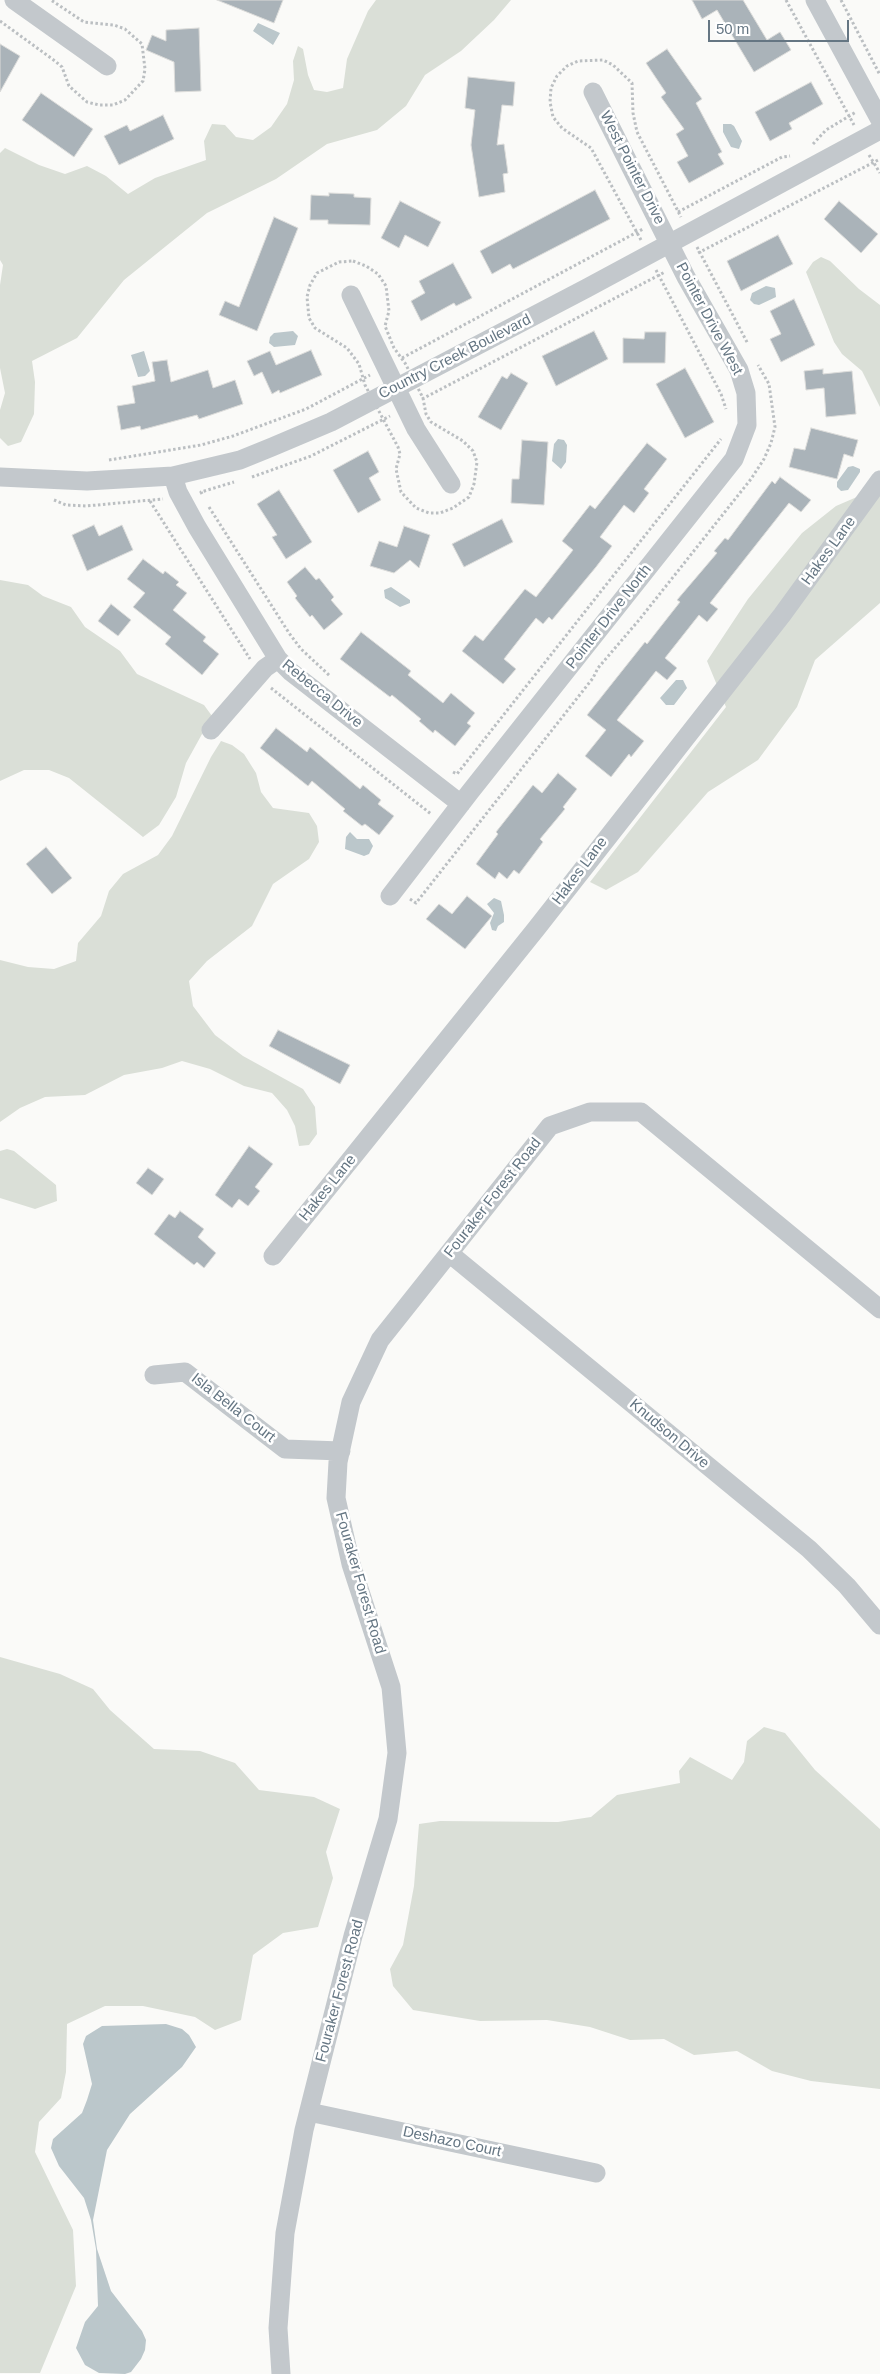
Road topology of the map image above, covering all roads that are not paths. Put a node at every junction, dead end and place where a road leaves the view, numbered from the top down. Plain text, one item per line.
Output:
1 (14, 0) edge
2 (815, 0) edge
3 (106, 66) dead end
4 (593, 92) dead end
5 (876, 113) edge
6 (880, 130) edge
7 (670, 243) junction
8 (351, 295) dead end
9 (395, 388) junction
10 (747, 425) joint
11 (173, 476) junction
12 (0, 477) edge
13 (880, 480) edge
14 (450, 484) dead end
15 (278, 659) junction
16 (211, 730) dead end
17 (461, 804) junction
18 (392, 893) road end
19 (449, 1253) junction
20 (273, 1256) dead end
21 (880, 1309) edge
22 (154, 1375) dead end
23 (341, 1451) junction
24 (880, 1624) edge
25 (309, 2112) junction
26 (596, 2173) dead end
27 (280, 2374) edge

1 - 3 street
2 - 5 street
4 - 7 street, West Pointer Drive
6 - 7 street, Country Creek Boulevard
7 - 9 street, Country Creek Boulevard
7 - 10 street, Pointer Drive West
8 - 9 street
9 - 11 street, Country Creek Boulevard
9 - 14 street
10 - 17 street, Pointer Drive North
11 - 12 street, Country Creek Boulevard
11 - 15 street, Rebecca Drive
13 - 20 street, Hakes Lane
15 - 16 street
15 - 17 street, Rebecca Drive
17 - 18 street, Pointer Drive North
19 - 21 street, Fouraker Forest Road
19 - 23 street, Fouraker Forest Road
19 - 24 street, Knudson Drive
22 - 23 street, Isla Bella Court
23 - 25 street, Fouraker Forest Road
25 - 26 street, Deshazo Court
25 - 27 street, Fouraker Forest Road

